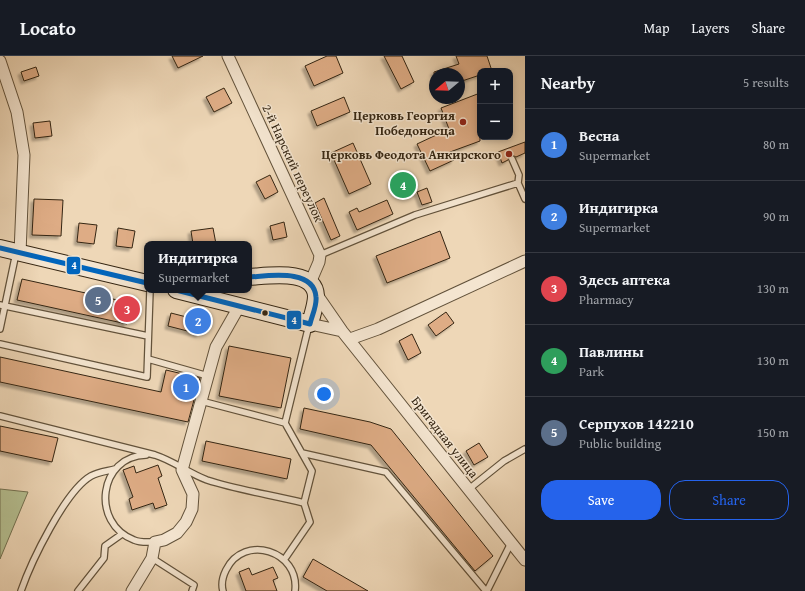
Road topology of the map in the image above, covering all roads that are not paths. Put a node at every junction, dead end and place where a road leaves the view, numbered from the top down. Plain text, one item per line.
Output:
1 (228, 56) edge
2 (0, 61) edge
3 (512, 158) dead end
4 (518, 183) junction
5 (525, 197) edge
6 (0, 248) edge
7 (18, 252) junction
8 (320, 255) junction
9 (525, 261) edge
10 (252, 276) edge
11 (126, 278) junction
12 (144, 278) edge
13 (144, 282) edge
14 (312, 287) junction
15 (150, 293) edge
16 (188, 293) edge
17 (2, 305) edge
18 (240, 306) junction
19 (310, 324) junction
20 (0, 329) edge
21 (346, 335) junction
22 (148, 336) junction
23 (0, 344) edge
24 (148, 359) junction
25 (208, 376) junction
26 (201, 401) junction
27 (0, 416) edge
28 (284, 423) junction
29 (525, 449) edge
30 (302, 452) junction
31 (155, 455) junction
32 (115, 469) junction
33 (182, 470) junction
34 (469, 490) junction
35 (304, 503) junction
36 (122, 534) junction
37 (155, 542) junction
38 (512, 543) junction
39 (152, 558) junction
40 (284, 560) junction
41 (525, 560) edge
42 (297, 590) edge
43 (22, 591) edge
44 (78, 591) edge
45 (132, 591) edge
46 (192, 591) edge
47 (223, 591) edge
48 (486, 591) edge

1 - 8 street, 2-й Нарский переулок
2 - 7 street
3 - 4 lane
4 - 5 lane
4 - 8 lane
6 - 7 street
7 - 11 street
7 - 17 lane
8 - 14 street
9 - 21 street
10 - 14 street
11 - 12 street
11 - 13 street
14 - 19 street
14 - 21 street, Бригадная улица
15 - 22 lane
16 - 18 street
17 - 20 lane
17 - 22 lane
18 - 19 street
18 - 25 street
19 - 21 street
19 - 28 lane
21 - 34 street, Бригадная улица
22 - 24 lane
23 - 24 lane
24 - 25 lane
25 - 26 street
26 - 28 lane
26 - 33 street
27 - 31 lane
28 - 30 lane
29 - 34 lane
30 - 35 lane
30 - 48 lane
31 - 32 lane
31 - 33 lane
32 - 36 lane
32 - 43 lane
33 - 35 lane
33 - 37 street
34 - 38 street, Бригадная улица
35 - 40 lane
36 - 37 lane
36 - 44 lane
37 - 39 street
38 - 41 street, Бригадная улица
38 - 48 lane
39 - 45 street
39 - 46 lane
40 - 42 lane
40 - 47 lane

